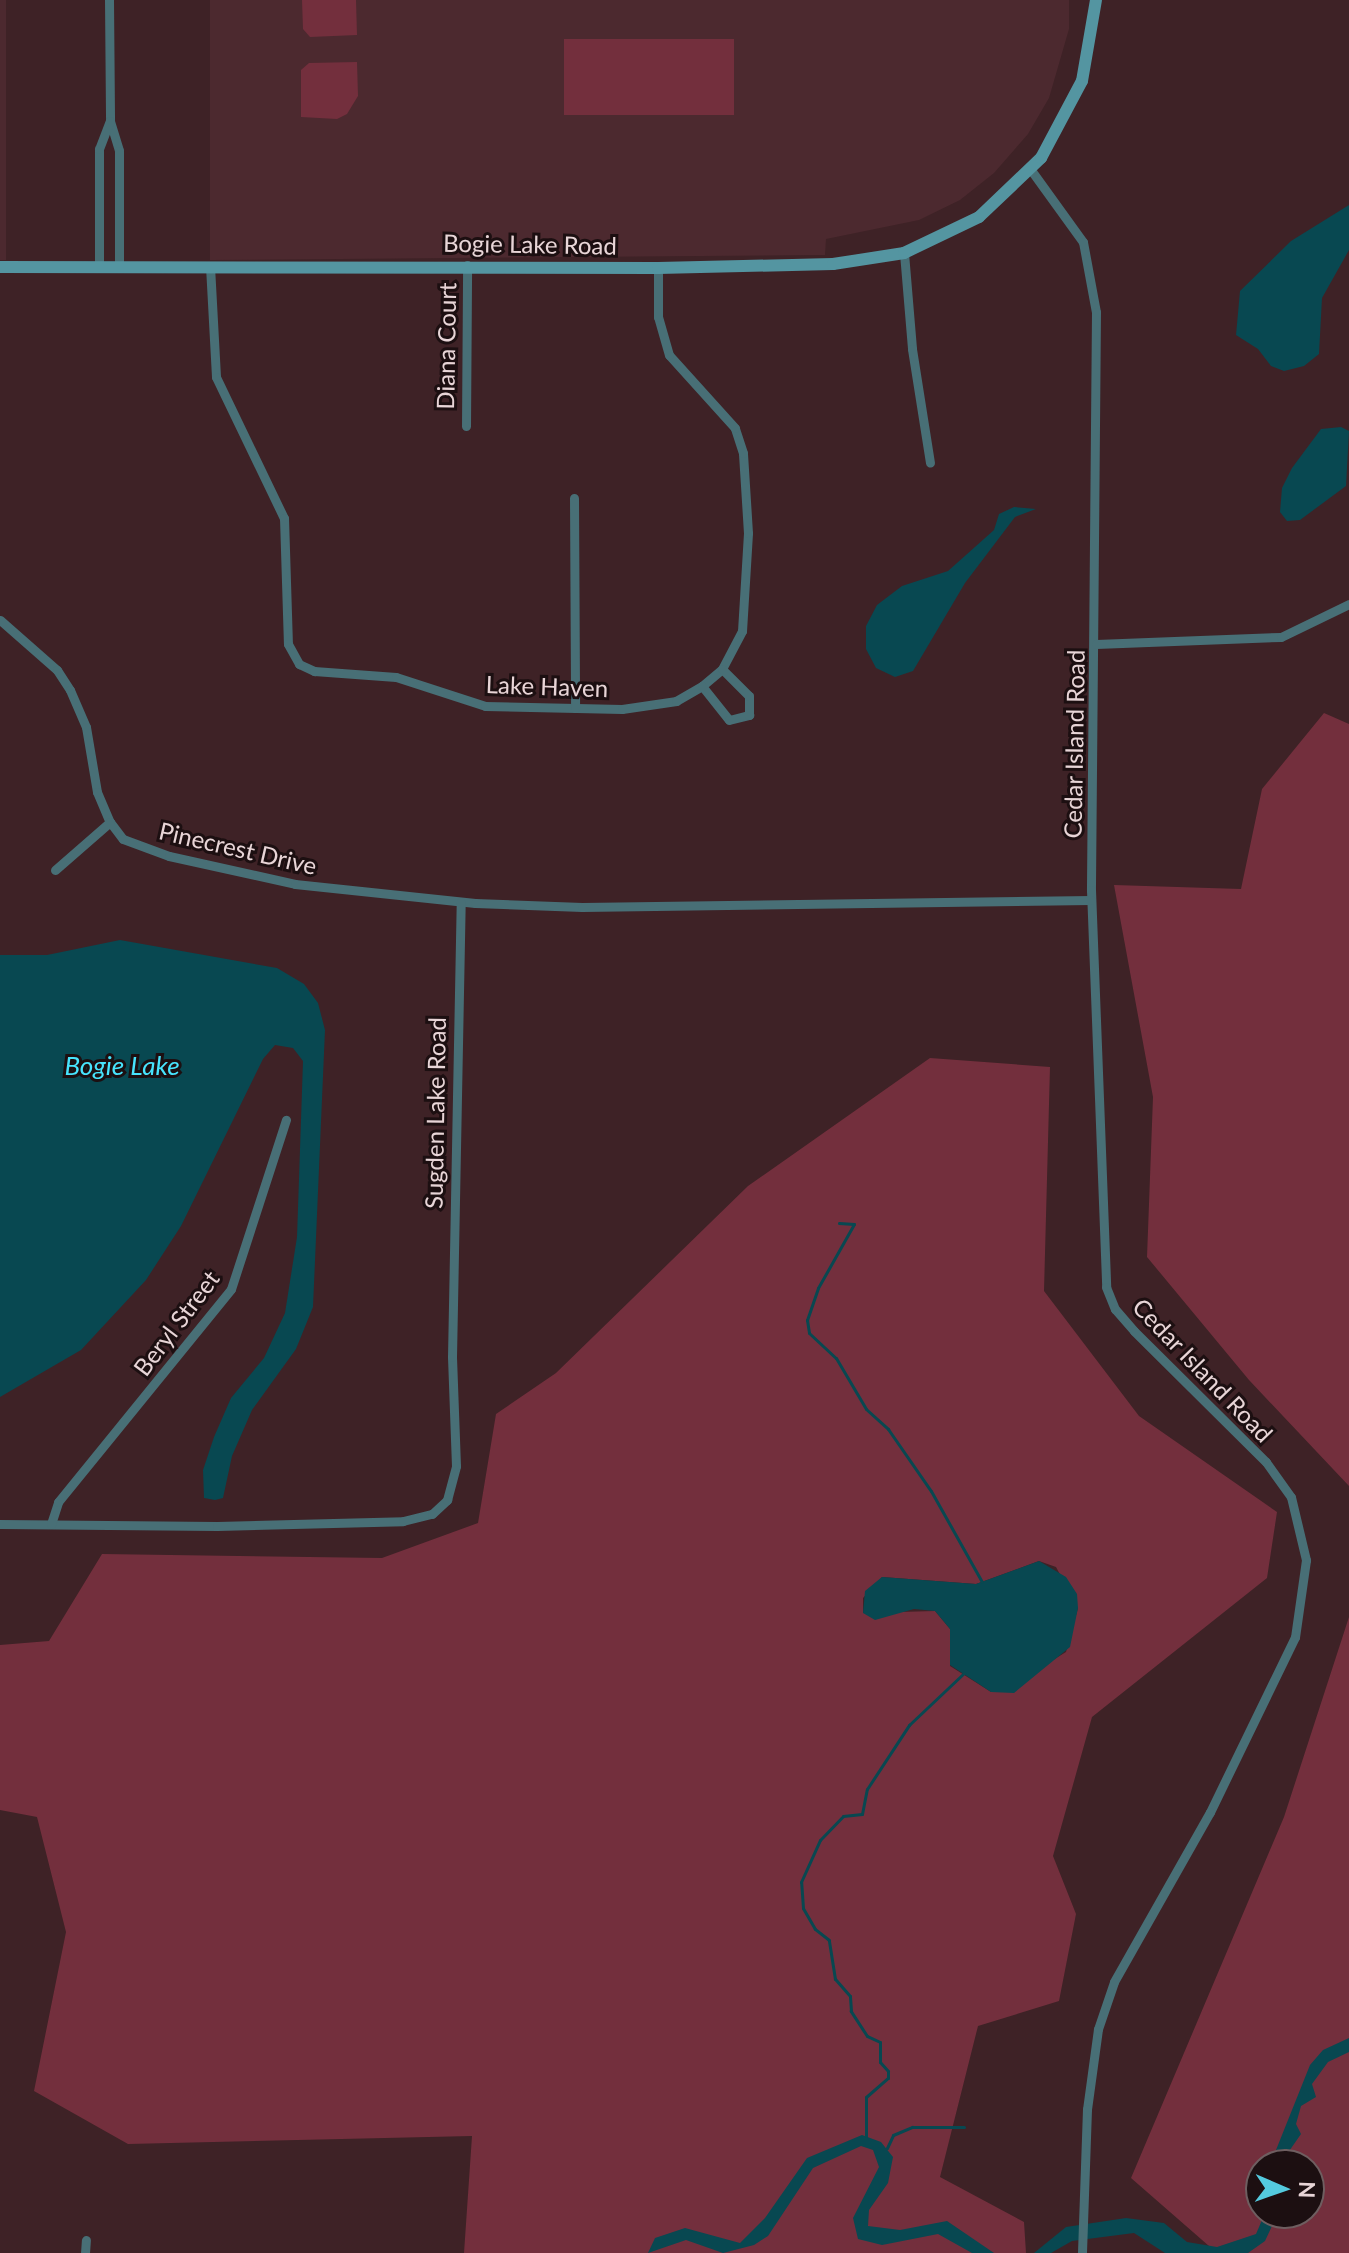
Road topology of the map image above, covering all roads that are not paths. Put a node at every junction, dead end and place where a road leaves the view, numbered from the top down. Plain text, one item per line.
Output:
1 (109, 0) edge
2 (1096, 0) edge
3 (110, 121) junction
4 (1031, 170) junction
5 (904, 253) junction
6 (467, 265) junction
7 (210, 266) junction
8 (0, 267) edge
9 (119, 267) junction
10 (99, 268) junction
11 (658, 268) junction
12 (466, 426) dead end
13 (930, 463) dead end
14 (574, 498) dead end
15 (1349, 604) edge
16 (0, 620) edge
17 (1096, 644) junction
18 (722, 669) junction
19 (702, 686) junction
20 (575, 708) junction
21 (110, 822) junction
22 (55, 870) dead end
23 (1091, 900) junction
24 (461, 902) junction
25 (286, 1120) dead end
26 (0, 1524) edge
27 (51, 1524) junction
28 (86, 2240) dead end
29 (85, 2253) edge
30 (1082, 2253) edge

1 - 3 street
2 - 4 main road, Bogie Lake Road
3 - 9 street
3 - 10 street
4 - 5 main road, Bogie Lake Road
4 - 17 street, Cedar Island Road
5 - 11 main road, Bogie Lake Road
5 - 13 street
6 - 7 main road, Bogie Lake Road
6 - 11 main road, Bogie Lake Road
6 - 12 street, Diana Court
7 - 9 main road, Bogie Lake Road
7 - 20 street, Lake Haven
8 - 10 main road, Bogie Lake Road
9 - 10 main road, Bogie Lake Road
11 - 18 street, Lake Haven
14 - 20 street
15 - 17 street
16 - 21 street
17 - 23 street, Cedar Island Road
18 - 19 street, Lake Haven
18 - 19 street
19 - 20 street, Lake Haven
21 - 22 street
21 - 24 street, Pinecrest Drive
23 - 24 street
23 - 30 street, Cedar Island Road
24 - 27 street, Sugden Lake Road
25 - 27 street, Beryl Street
26 - 27 street, Sugden Lake Road
28 - 29 street

